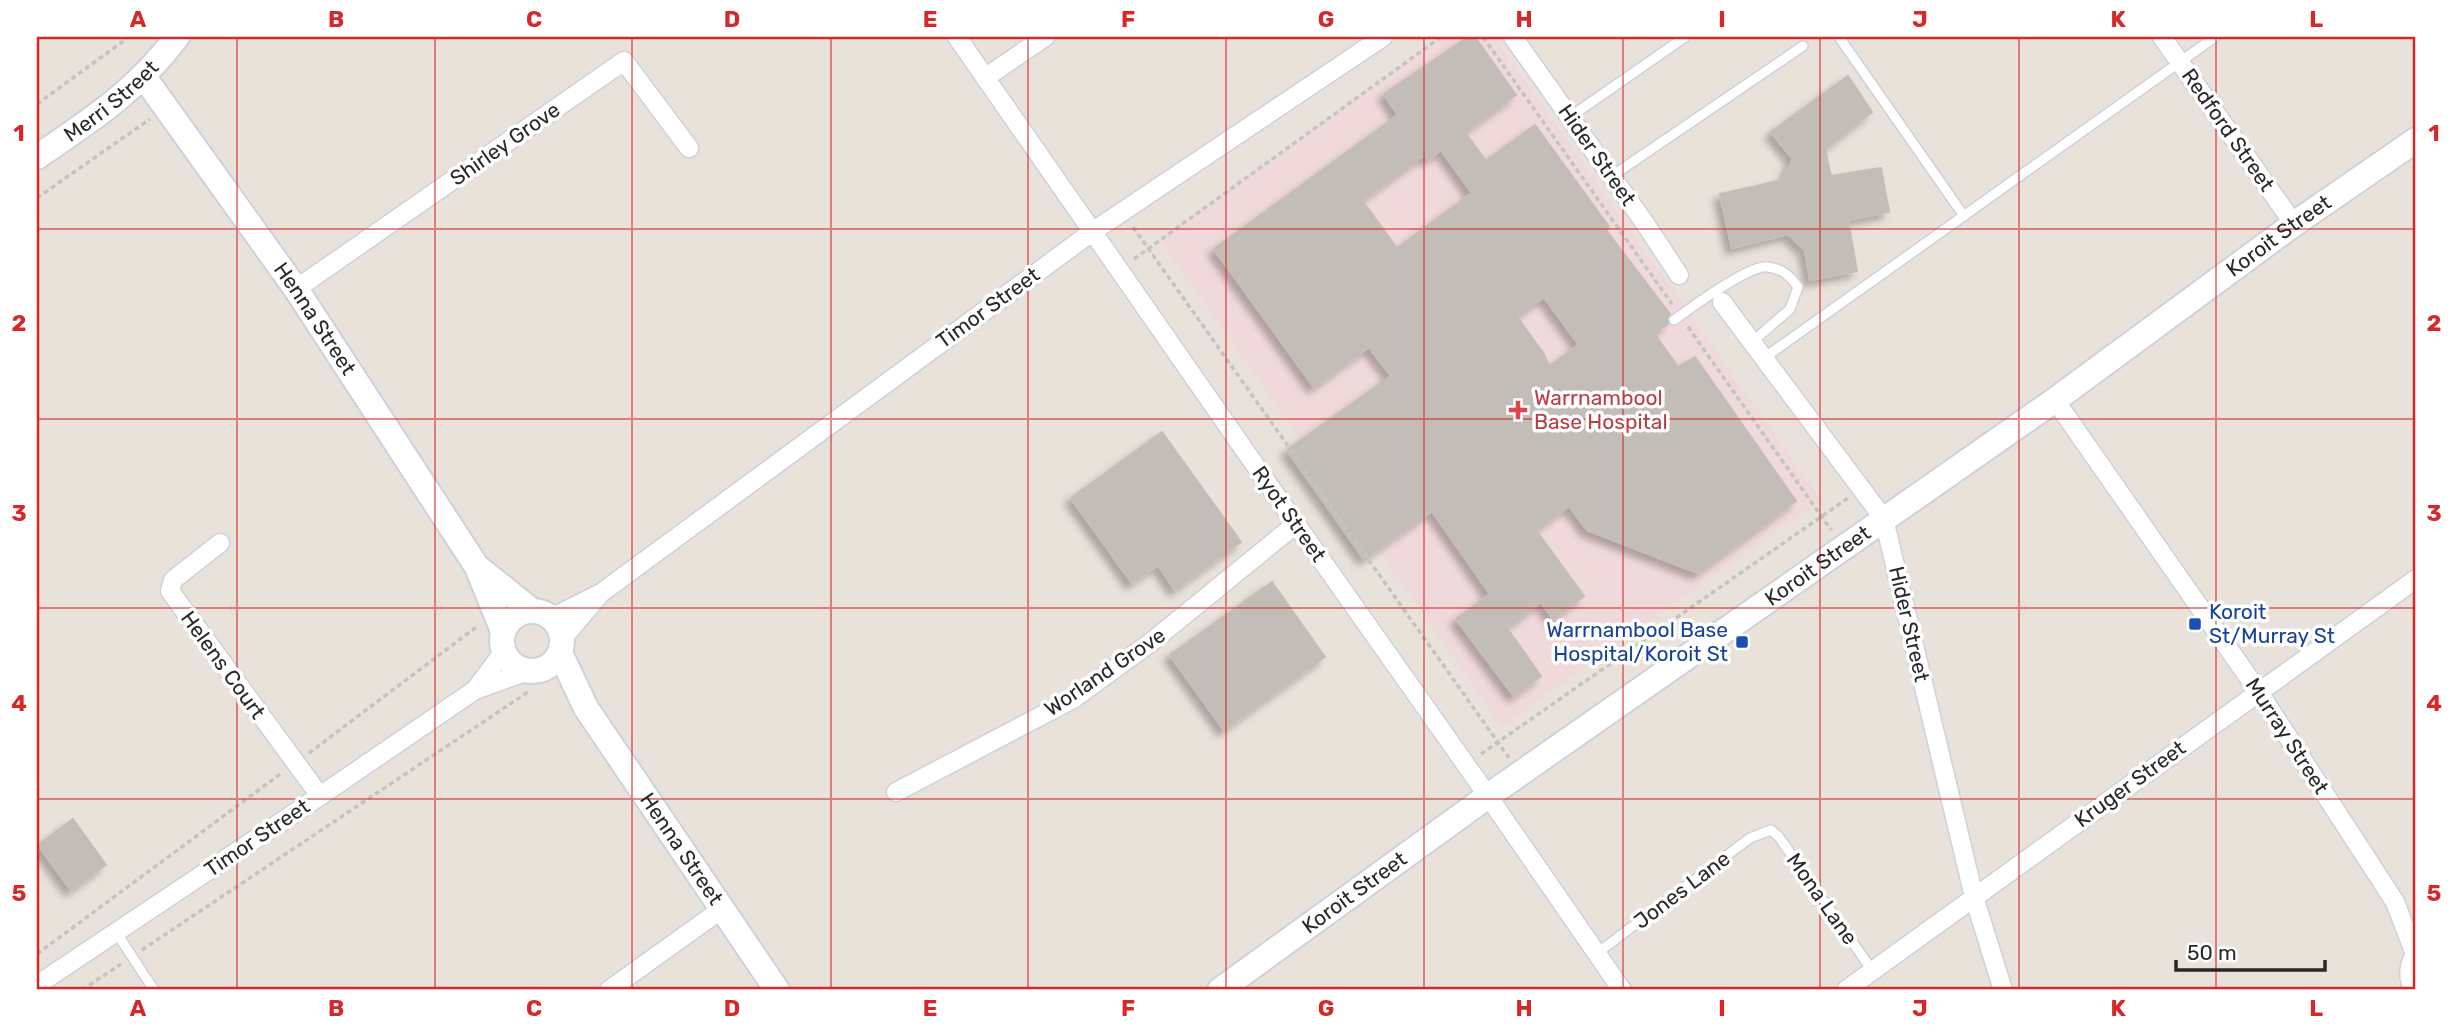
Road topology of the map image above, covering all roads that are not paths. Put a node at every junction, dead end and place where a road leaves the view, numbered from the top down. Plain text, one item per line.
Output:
1 (177, 37) edge
2 (957, 37) edge
3 (1045, 37) edge
4 (1383, 37) edge
5 (1513, 37) edge
6 (1685, 37) edge
7 (1839, 37) edge
8 (2162, 37) edge
9 (2215, 37) edge
10 (1803, 46) dead end
11 (2179, 62) junction
12 (144, 77) junction
13 (986, 77) junction
14 (1570, 117) junction
15 (2416, 140) edge
16 (689, 148) dead end
17 (37, 157) edge
18 (1612, 176) junction
19 (1964, 216) junction
20 (2294, 224) junction
21 (1092, 232) junction
22 (1679, 275) dead end
23 (296, 289) junction
24 (1722, 302) dead end
25 (1677, 318) road end
26 (1752, 342) junction
27 (1764, 358) junction
28 (2055, 400) junction
29 (1884, 519) junction
30 (1296, 524) junction
31 (220, 543) dead end
32 (477, 567) junction
33 (2416, 579) edge
34 (552, 630) junction
35 (501, 631) junction
36 (538, 673) junction
37 (475, 690) junction
38 (2258, 691) junction
39 (586, 708) junction
40 (896, 792) dead end
41 (320, 796) junction
42 (1489, 796) junction
43 (1771, 830) joint
44 (1974, 897) junction
45 (2395, 902) junction
46 (722, 909) junction
47 (2416, 922) edge
48 (116, 932) junction
49 (2416, 953) edge
50 (1596, 954) junction
51 (1872, 970) junction
52 (37, 985) edge
53 (1228, 988) edge
54 (2409, 988) edge
55 (154, 990) edge
56 (609, 990) edge
57 (777, 990) edge
58 (1622, 990) edge
59 (1846, 990) edge
60 (2003, 990) edge

1 - 12 street, Merri Street
2 - 13 street, Ryot Street
3 - 13 street
4 - 21 street, Timor Street
5 - 14 street, Hider Street
6 - 14 lane
7 - 19 lane
8 - 11 street, Redford Street
9 - 11 lane
10 - 18 lane
11 - 19 lane
11 - 20 street, Redford Street
12 - 17 street, Merri Street
12 - 23 street, Henna Street
13 - 21 street, Ryot Street
14 - 18 street, Hider Street
15 - 20 street, Koroit Street
16 - 23 street, Shirley Grove
18 - 22 street, Hider Street
19 - 27 lane
20 - 28 street, Koroit Street
21 - 30 street, Ryot Street
21 - 34 street, Timor Street
23 - 32 street, Henna Street
24 - 26 street, Hider Street
25 - 26 lane
26 - 27 street, Hider Street
27 - 29 street, Hider Street
28 - 29 street, Koroit Street
28 - 38 street, Murray Street
29 - 42 street, Koroit Street
29 - 44 street, Hider Street
30 - 40 street, Worland Grove
30 - 42 street, Ryot Street
31 - 41 street, Helens Court
32 - 34 street, Henna Street
32 - 35 street, Henna Street
33 - 38 street, Kruger Street
34 - 35 street
34 - 36 street
34 - 39 street, Henna Street
35 - 36 street, Henna Street
35 - 37 street, Timor Street
36 - 37 street, Timor Street
36 - 39 street, Henna Street
37 - 41 street, Timor Street
38 - 44 street, Kruger Street
38 - 45 street, Murray Street
39 - 46 street, Henna Street
41 - 48 street, Timor Street
42 - 50 street, Ryot Street
42 - 53 street, Koroit Street
43 - 50 lane, Jones Lane
43 - 51 lane, Mona Lane
44 - 51 street, Kruger Street
44 - 60 street, Hider Street
45 - 47 street, Murray Street
45 - 49 street, Murray Street
46 - 56 street
46 - 57 street, Henna Street
48 - 52 street, Timor Street
48 - 55 lane
49 - 54 street
50 - 58 street, Ryot Street
51 - 59 street, Kruger Street

